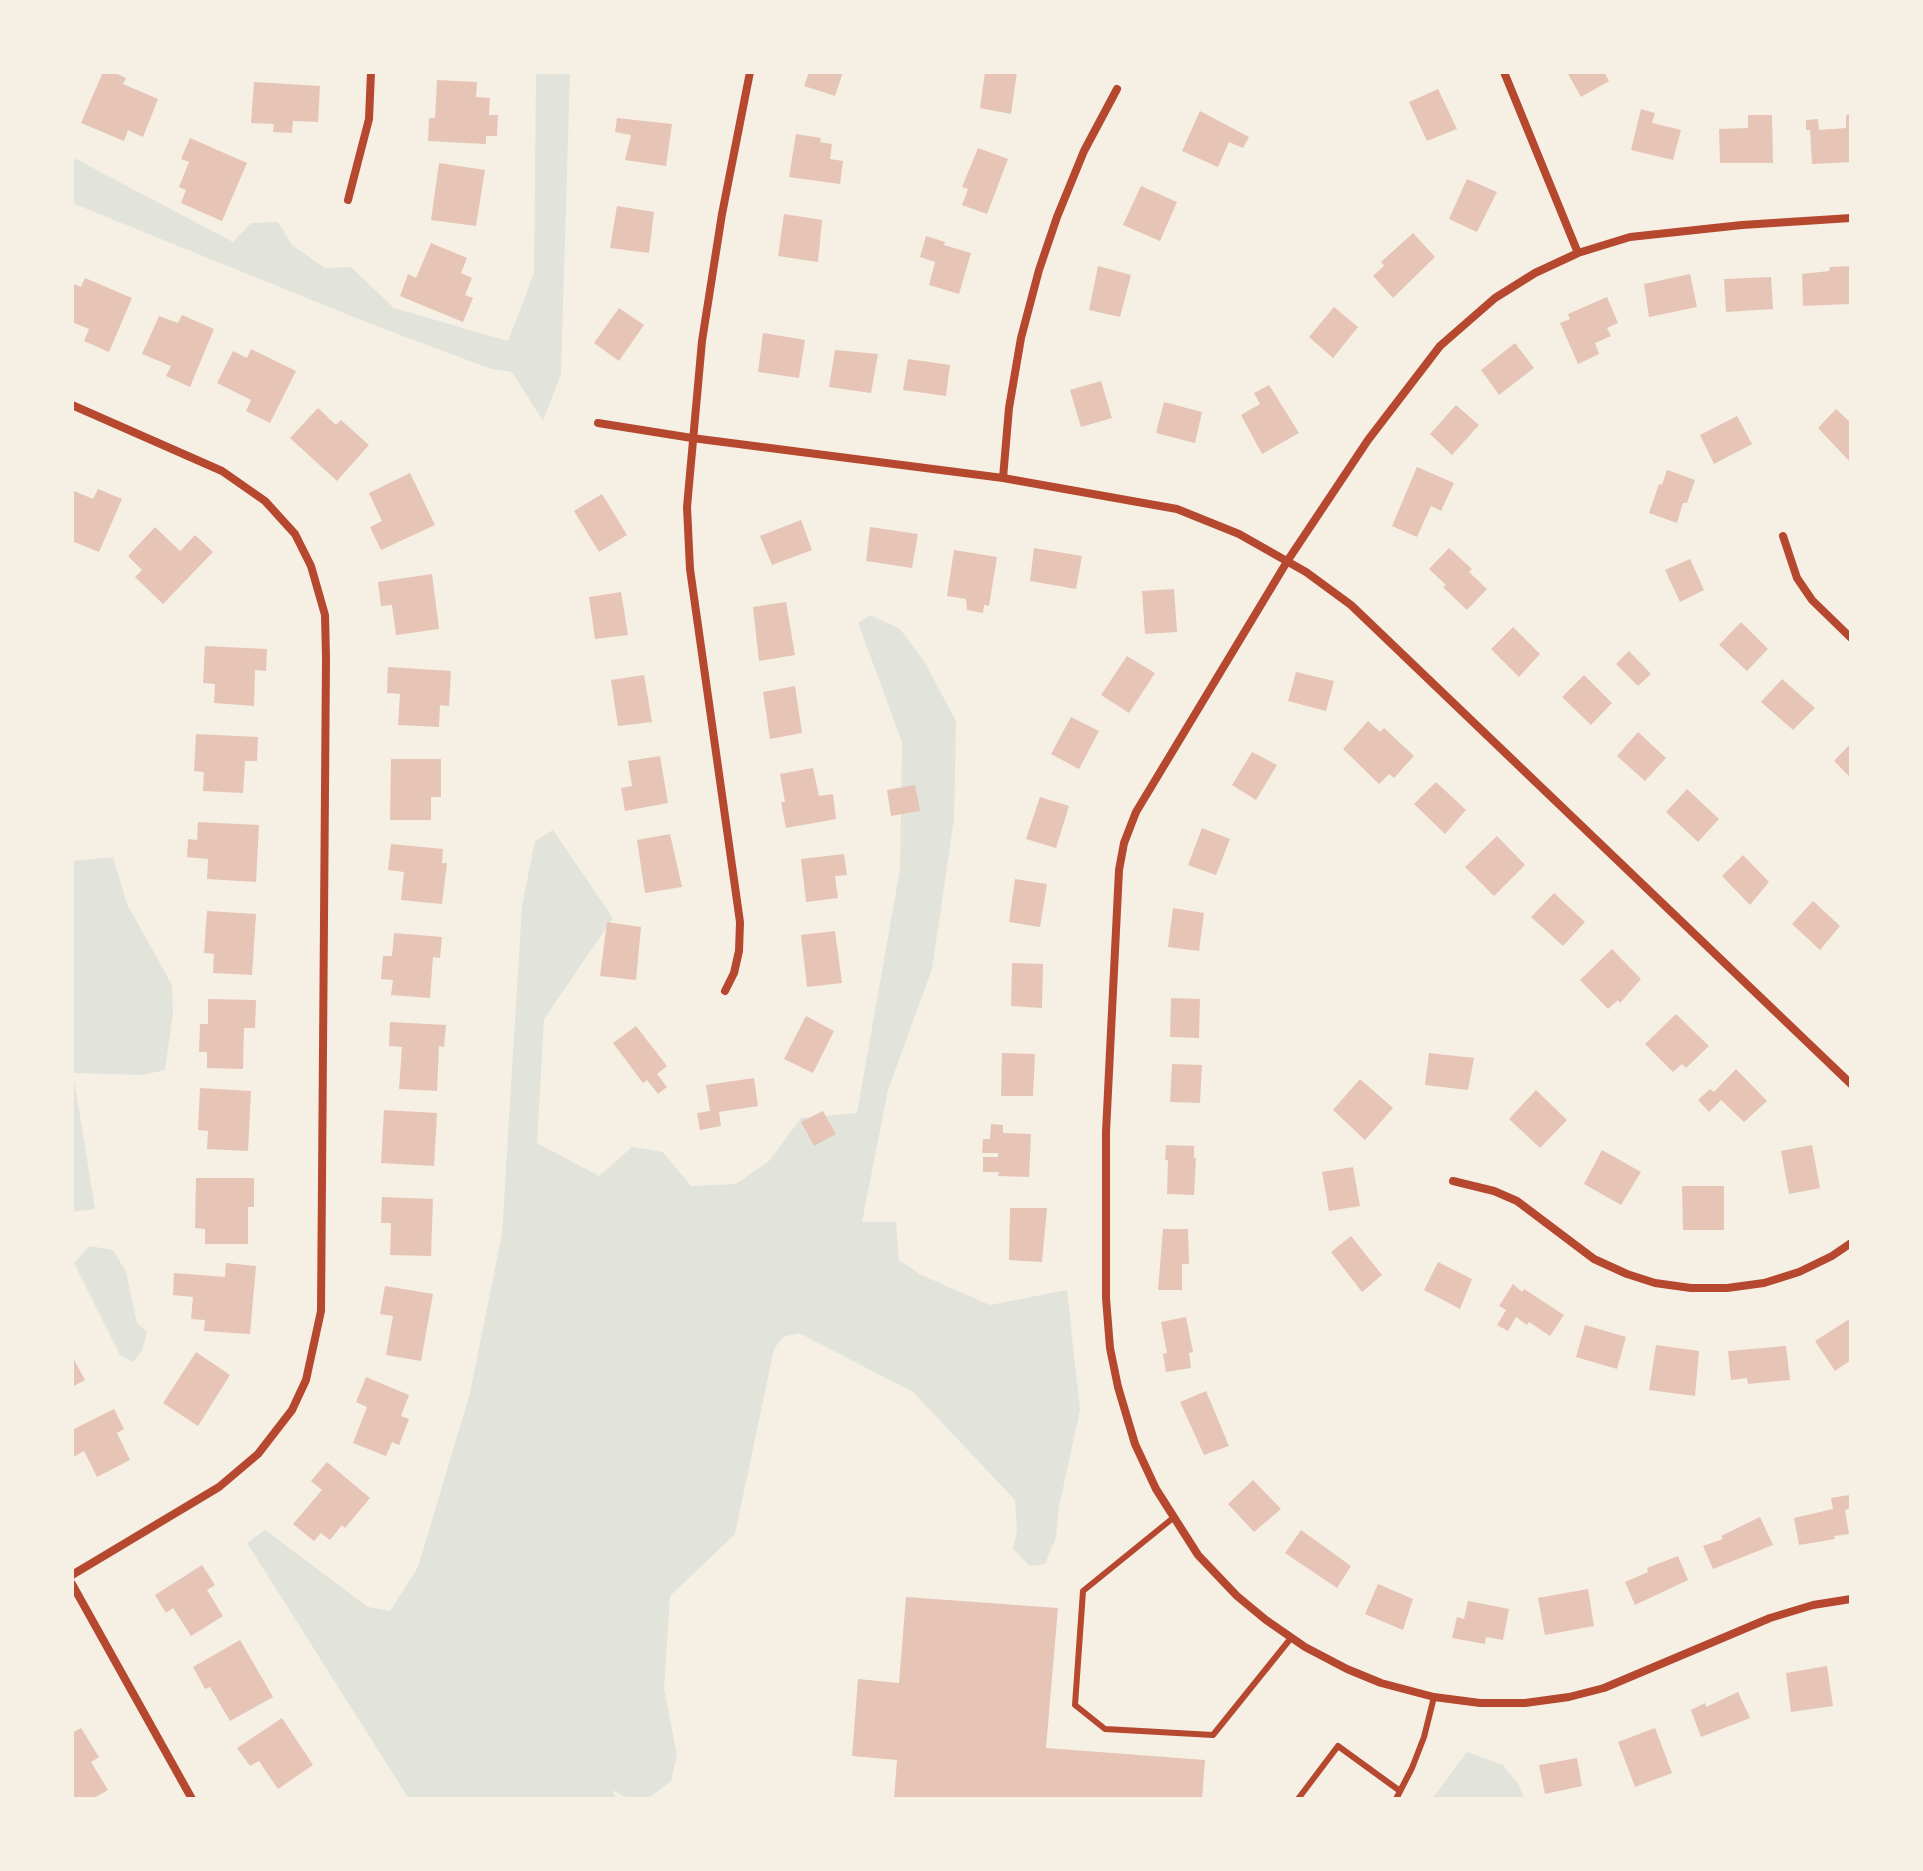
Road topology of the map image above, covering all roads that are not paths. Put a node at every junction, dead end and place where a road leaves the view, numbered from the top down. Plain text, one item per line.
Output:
1 (371, 72) edge
2 (750, 72) edge
3 (1504, 72) edge
4 (1117, 89) dead end
5 (348, 200) dead end
6 (1851, 218) edge
7 (1578, 253) junction
8 (72, 405) edge
9 (598, 423) dead end
10 (692, 438) junction
11 (1003, 478) junction
12 (1783, 536) dead end
13 (1288, 560) junction
14 (1851, 638) edge
15 (725, 991) dead end
16 (1851, 1084) edge
17 (1453, 1181) dead end
18 (1851, 1243) edge
19 (1173, 1518) junction
20 (72, 1575) edge
21 (72, 1584) edge
22 (1851, 1599) edge
23 (1291, 1638) junction
24 (1434, 1697) junction
25 (1400, 1791) junction
26 (192, 1799) edge
27 (1298, 1799) edge
28 (1396, 1799) edge

1 - 5 street
2 - 10 street
3 - 7 street
4 - 11 street
6 - 7 street
7 - 13 street
8 - 20 street
9 - 10 street
10 - 11 street
10 - 15 street
11 - 13 street
12 - 14 street
13 - 16 street
13 - 19 street
17 - 18 street
19 - 23 street
19 - 23 lane
21 - 26 street
22 - 24 street
23 - 24 street
24 - 25 lane
25 - 27 lane
25 - 28 lane

